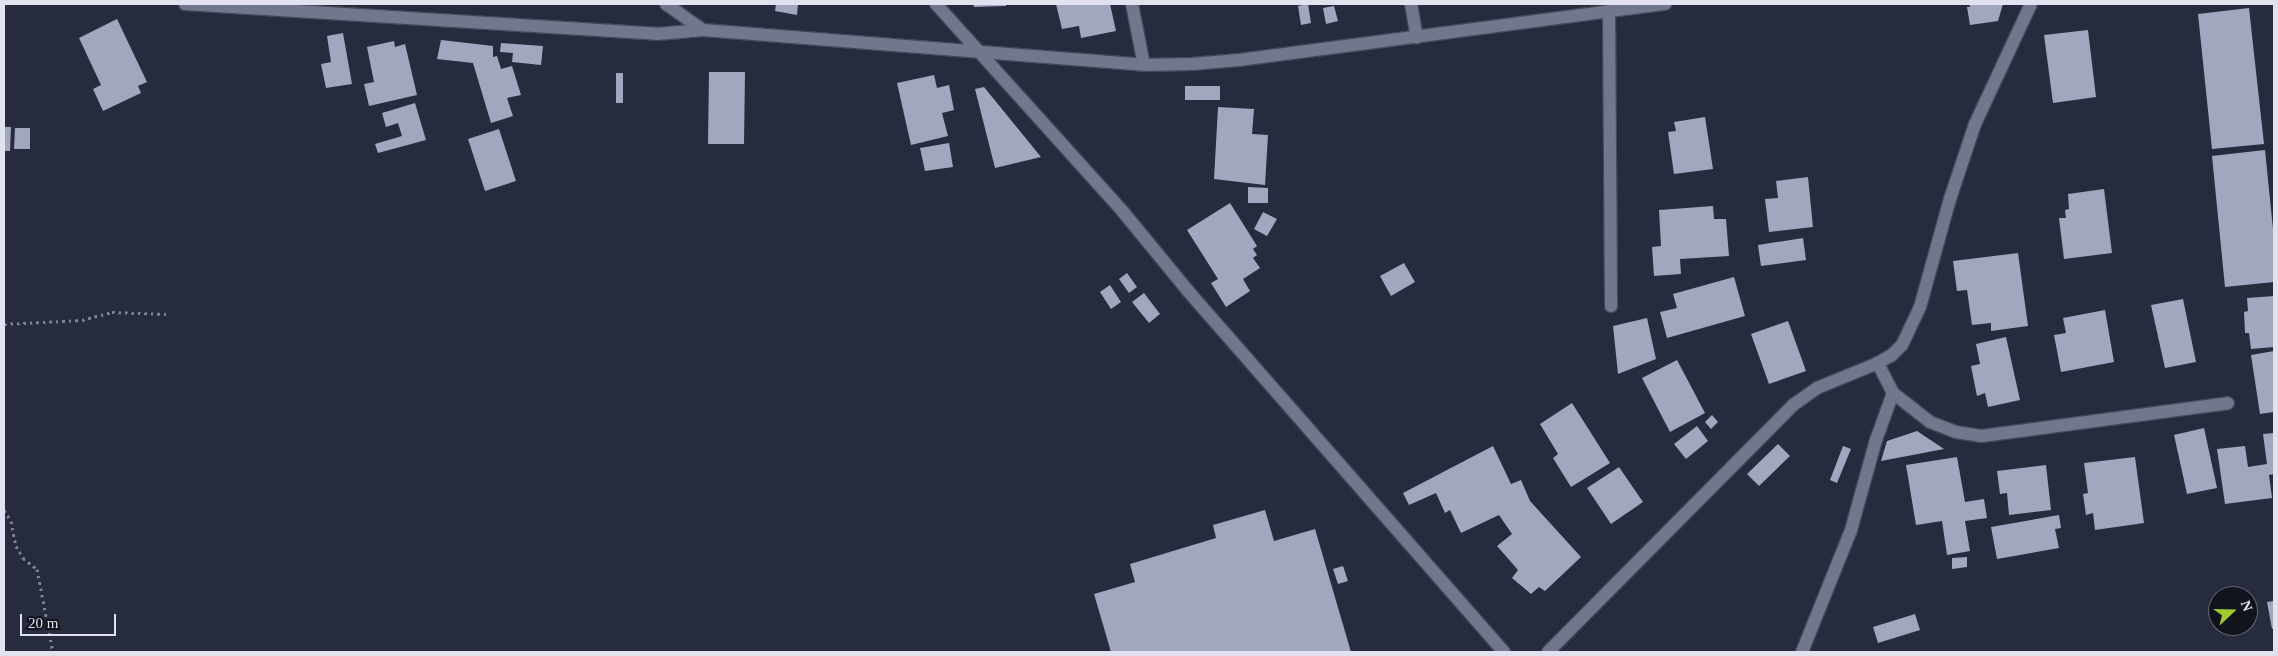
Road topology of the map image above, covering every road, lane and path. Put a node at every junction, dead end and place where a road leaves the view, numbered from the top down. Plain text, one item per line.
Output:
1 (185, 4) edge
2 (666, 4) edge
3 (936, 4) edge
4 (1132, 4) edge
5 (1412, 4) edge
6 (1665, 4) edge
7 (2031, 4) edge
8 (303, 8) edge
9 (1609, 11) junction
10 (703, 30) junction
11 (1417, 36) junction
12 (976, 50) junction
13 (1144, 65) junction
14 (1611, 306) dead end
15 (166, 314) dead end
16 (4, 324) edge
17 (1878, 363) junction
18 (1893, 393) junction
19 (2228, 403) dead end
20 (4, 510) edge
21 (53, 652) edge
22 (1504, 652) edge
23 (1548, 652) edge
24 (1802, 652) edge

1 - 8 street
2 - 10 street
3 - 12 street
4 - 13 street
5 - 11 street
6 - 9 street
7 - 17 street
8 - 10 street
9 - 11 street
9 - 14 street
10 - 12 street
11 - 13 street
12 - 13 street
12 - 22 street
15 - 16 path
17 - 18 street
17 - 23 street
18 - 19 street
18 - 24 street
20 - 21 path

